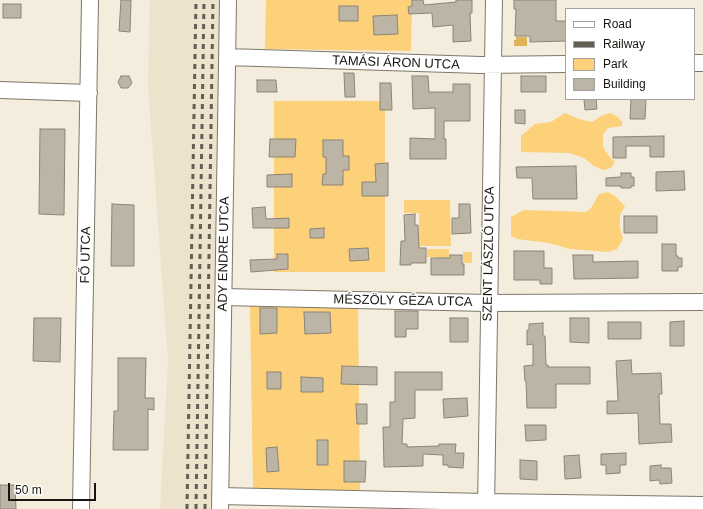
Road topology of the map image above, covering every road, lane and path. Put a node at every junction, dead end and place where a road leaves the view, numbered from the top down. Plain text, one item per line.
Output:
1 (90, 0) edge
2 (228, 0) edge
3 (494, 0) edge
4 (227, 57) junction
5 (565, 64) edge
6 (492, 65) junction
7 (0, 90) edge
8 (89, 93) junction
9 (223, 296) junction
10 (703, 302) edge
11 (488, 303) junction
12 (220, 503) edge
13 (703, 505) edge
14 (486, 506) edge
15 (81, 509) edge

1 - 8 street, FŐ UTCA
2 - 4 street, ADY ENDRE UTCA
3 - 6 street, SZENT LÁSZLÓ UTCA
4 - 6 street, TAMÁSI ÁRON UTCA
4 - 9 street, ADY ENDRE UTCA
5 - 6 street, TAMÁSI ÁRON UTCA
6 - 11 street, SZENT LÁSZLÓ UTCA
7 - 8 street
8 - 15 street, FŐ UTCA
9 - 11 street, MÉSZÖLY GÉZA UTCA
9 - 12 street, ADY ENDRE UTCA
10 - 11 street, MÉSZÖLY GÉZA UTCA
11 - 14 street, SZENT LÁSZLÓ UTCA
12 - 14 street
13 - 14 street

